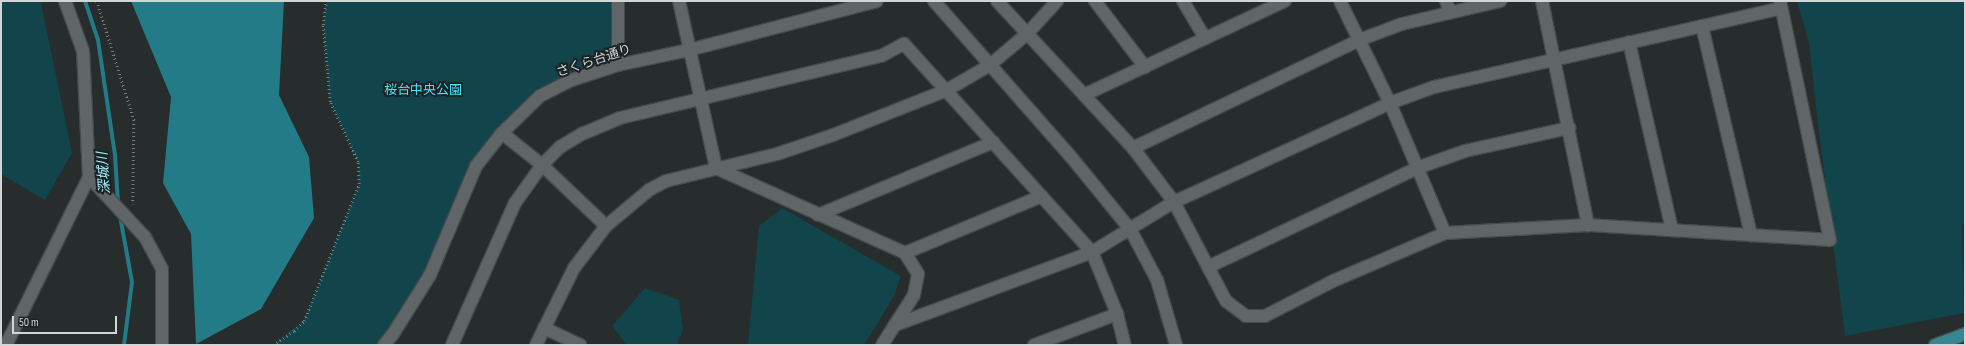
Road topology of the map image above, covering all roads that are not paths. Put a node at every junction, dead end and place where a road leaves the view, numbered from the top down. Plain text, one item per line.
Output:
1 (65, 1) edge
2 (618, 1) edge
3 (679, 1) edge
4 (877, 1) edge
5 (934, 1) edge
6 (997, 1) edge
7 (1057, 1) edge
8 (1094, 1) edge
9 (1183, 1) edge
10 (1285, 1) edge
11 (1340, 1) edge
12 (1500, 1) edge
13 (1542, 1) edge
14 (1780, 4) edge
15 (1268, 5) edge
16 (1448, 7) edge
17 (1702, 26) junction
18 (1027, 34) junction
19 (1205, 38) junction
20 (1359, 40) junction
21 (1629, 42) junction
22 (689, 50) junction
23 (1553, 59) junction
24 (618, 65) junction
25 (990, 66) junction
26 (1145, 67) junction
27 (947, 90) junction
28 (1084, 95) junction
29 (700, 99) junction
30 (1390, 103) junction
31 (1569, 128) junction
32 (502, 133) junction
33 (994, 142) junction
34 (1133, 148) junction
35 (542, 165) junction
36 (716, 168) junction
37 (1418, 168) junction
38 (89, 177) junction
39 (1042, 196) junction
40 (1174, 202) junction
41 (818, 215) junction
42 (1588, 224) junction
43 (606, 226) junction
44 (1130, 229) junction
45 (1672, 230) junction
46 (1445, 233) junction
47 (1751, 235) junction
48 (1092, 252) junction
49 (905, 253) junction
50 (1208, 266) junction
51 (1117, 314) junction
52 (895, 325) junction
53 (544, 328) junction
54 (1965, 334) edge
55 (6, 345) edge
56 (162, 345) edge
57 (384, 345) edge
58 (452, 345) edge
59 (536, 345) edge
60 (580, 345) edge
61 (882, 345) edge
62 (1034, 345) edge
63 (1125, 345) edge
64 (1176, 345) edge
65 (1935, 345) edge

1 - 38 street
2 - 24 street
3 - 22 street
4 - 22 street, さくら台通り
5 - 25 street
6 - 18 street
7 - 18 street
8 - 26 street
9 - 19 street
10 - 15 street
11 - 20 street
12 - 16 street
13 - 23 street
14 - 17 street
14 - 47 street
15 - 19 street
16 - 20 street
17 - 21 street
17 - 47 street
18 - 25 street
18 - 28 street
19 - 26 street
20 - 30 street
20 - 34 street
21 - 23 street
21 - 45 street
22 - 24 street, さくら台通り
22 - 29 street
23 - 30 street
23 - 31 street
24 - 32 street, さくら台通り
25 - 27 street
25 - 44 street
26 - 28 street
27 - 29 street
27 - 33 street
27 - 36 street
28 - 34 street
29 - 35 street
29 - 36 street
30 - 37 street
30 - 40 street
31 - 37 street
31 - 42 street
32 - 35 street
32 - 57 street, さくら台通り
33 - 39 street
33 - 41 street
34 - 40 street
35 - 43 street
35 - 58 street
36 - 41 street
36 - 43 street
37 - 46 street
37 - 50 street
38 - 55 street
38 - 56 street
39 - 48 street
39 - 49 street
40 - 44 street
40 - 50 street
41 - 49 street
42 - 45 street
42 - 46 street
43 - 53 street
44 - 48 street
44 - 64 street
45 - 47 street
46 - 50 street
48 - 51 street
48 - 52 street
49 - 52 street
51 - 62 street
51 - 63 street
52 - 61 street
53 - 59 street
53 - 60 street
54 - 65 main road

